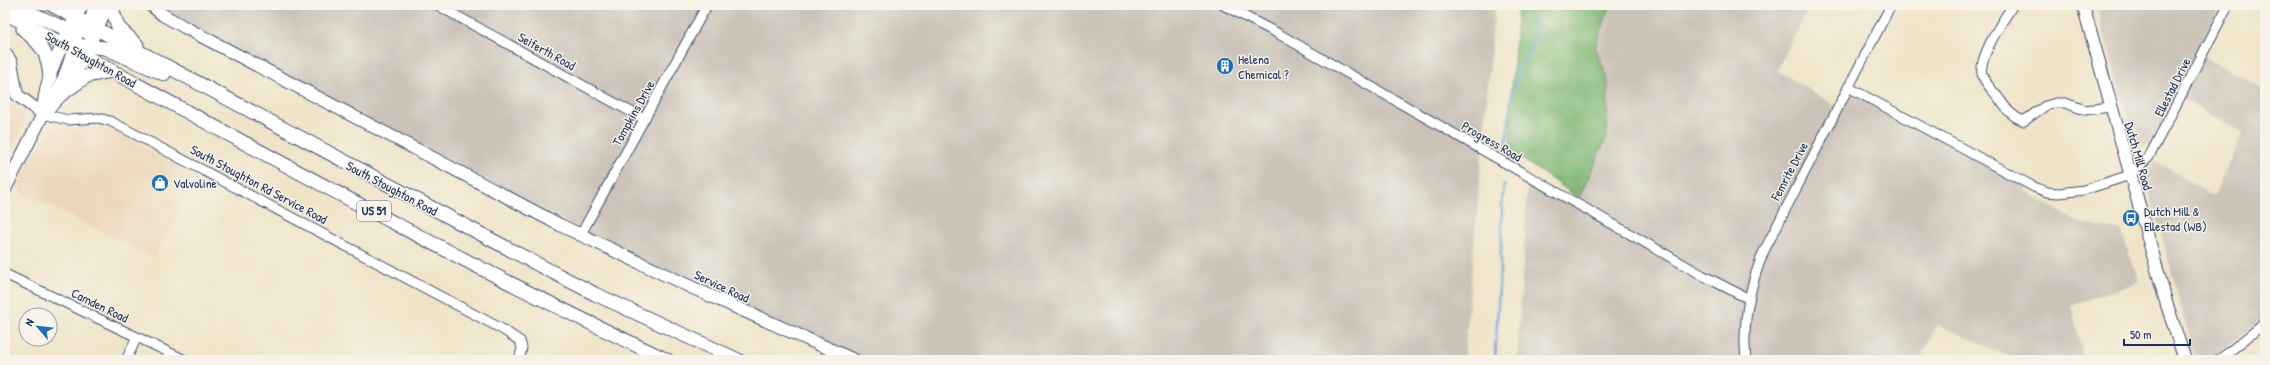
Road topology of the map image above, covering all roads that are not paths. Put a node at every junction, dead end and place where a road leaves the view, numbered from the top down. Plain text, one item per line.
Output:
1 (52, 5) edge
2 (82, 5) edge
3 (95, 5) edge
4 (108, 5) edge
5 (111, 5) edge
6 (151, 5) edge
7 (437, 5) edge
8 (707, 5) edge
9 (1223, 5) edge
10 (1891, 5) edge
11 (2013, 5) edge
12 (2083, 5) edge
13 (2228, 5) edge
14 (11, 12) edge
15 (83, 27) junction
16 (78, 47) junction
17 (5, 53) edge
18 (143, 55) junction
19 (112, 71) junction
20 (50, 78) junction
21 (1848, 86) junction
22 (62, 94) junction
23 (223, 98) junction
24 (2111, 107) junction
25 (42, 114) junction
26 (644, 119) junction
27 (2130, 175) junction
28 (5, 189) edge
29 (581, 234) junction
30 (5, 274) edge
31 (1749, 299) junction
32 (2265, 323) edge
33 (137, 337) junction
34 (126, 360) edge
35 (185, 360) edge
36 (519, 360) edge
37 (667, 360) edge
38 (738, 360) edge
39 (854, 360) edge
40 (1746, 360) edge
41 (2185, 360) edge
42 (2219, 360) edge

1 - 15 main road, South Stoughton Road / US 51
2 - 15 street
3 - 15 street
4 - 15 street
5 - 18 main road
6 - 29 street
7 - 26 street, Seiferth Road
8 - 26 street, Tompkins Drive
9 - 31 street, Progress Road
10 - 21 street, Femrite Drive
11 - 24 street
12 - 24 street, Dutch Mill Road
13 - 27 street, Ellestad Drive
14 - 15 main road
14 - 16 main road, South Stoughton Road / US 51
14 - 20 main road
15 - 16 street
15 - 16 street
15 - 18 main road, South Stoughton Road / US 51
16 - 19 main road, South Stoughton Road / US 51
16 - 20 street
16 - 22 street
16 - 23 main road
16 - 25 street
17 - 25 street, South Stoughton Rd Service Road
18 - 23 main road, South Stoughton Road / US 51
19 - 22 main road
19 - 37 main road, South Stoughton Road / US 51
20 - 25 street
21 - 27 street
21 - 31 street, Femrite Drive
22 - 25 street
23 - 38 main road, South Stoughton Road / US 51
24 - 27 street, Dutch Mill Road
25 - 28 street
25 - 36 street, South Stoughton Rd Service Road
26 - 29 street, Tompkins Drive
27 - 41 street, Dutch Mill Road
29 - 39 street, Service Road
30 - 33 street, Camden Road
31 - 40 street, Femrite Drive
32 - 42 street
33 - 34 street
33 - 35 street, Camden Road

